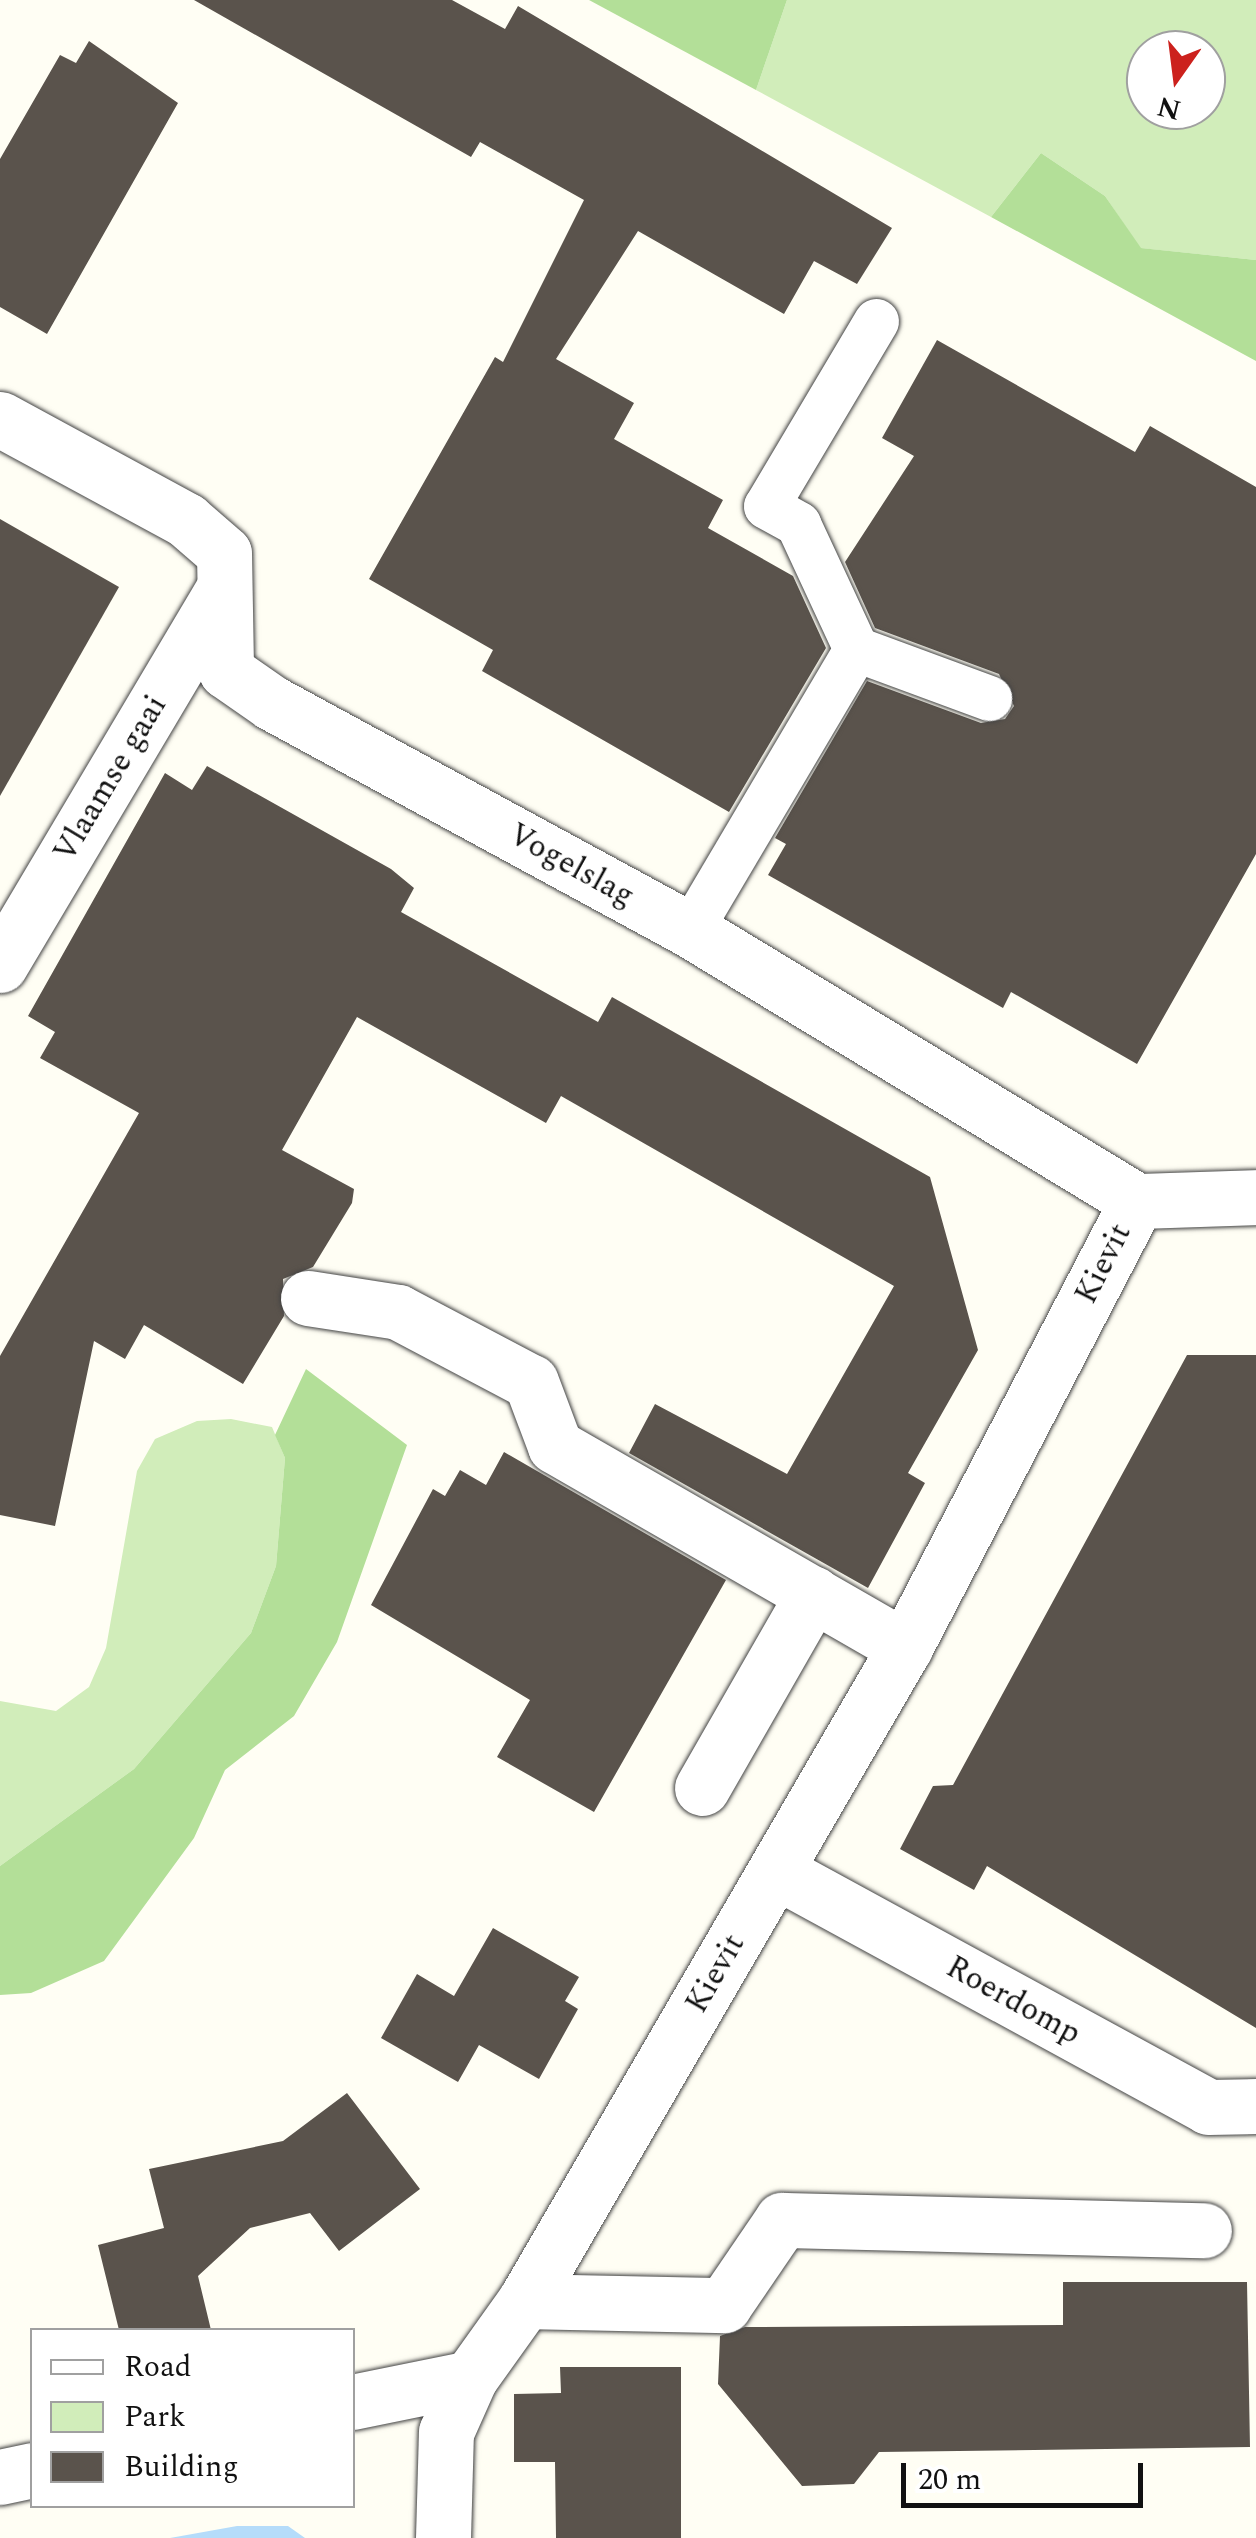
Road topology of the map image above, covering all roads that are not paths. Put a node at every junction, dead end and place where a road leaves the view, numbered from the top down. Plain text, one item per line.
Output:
1 (876, 321) dead end
2 (0, 420) edge
3 (221, 594) junction
4 (856, 649) junction
5 (989, 698) dead end
6 (690, 930) junction
7 (0, 965) edge
8 (1256, 1196) edge
9 (1137, 1201) junction
10 (308, 1298) dead end
11 (814, 1594) junction
12 (906, 1647) junction
13 (702, 1788) dead end
14 (776, 1871) junction
15 (1256, 2106) edge
16 (1204, 2230) dead end
17 (525, 2301) junction
18 (470, 2378) junction
19 (355, 2401) edge
20 (30, 2470) edge
21 (0, 2477) edge
22 (443, 2538) edge

1 - 4 lane
2 - 3 street, Vogelslag
3 - 6 street, Vogelslag
3 - 7 street, Vlaamse gaai
4 - 5 lane
4 - 6 lane
6 - 9 street, Vogelslag
8 - 9 street
9 - 12 street, Kievit
10 - 11 street
11 - 12 street
11 - 13 street
12 - 14 street, Kievit
14 - 15 street, Roerdomp
14 - 17 street, Kievit
16 - 17 street
17 - 18 street, Kievit
18 - 19 street
18 - 22 street, Kievit
20 - 21 street

